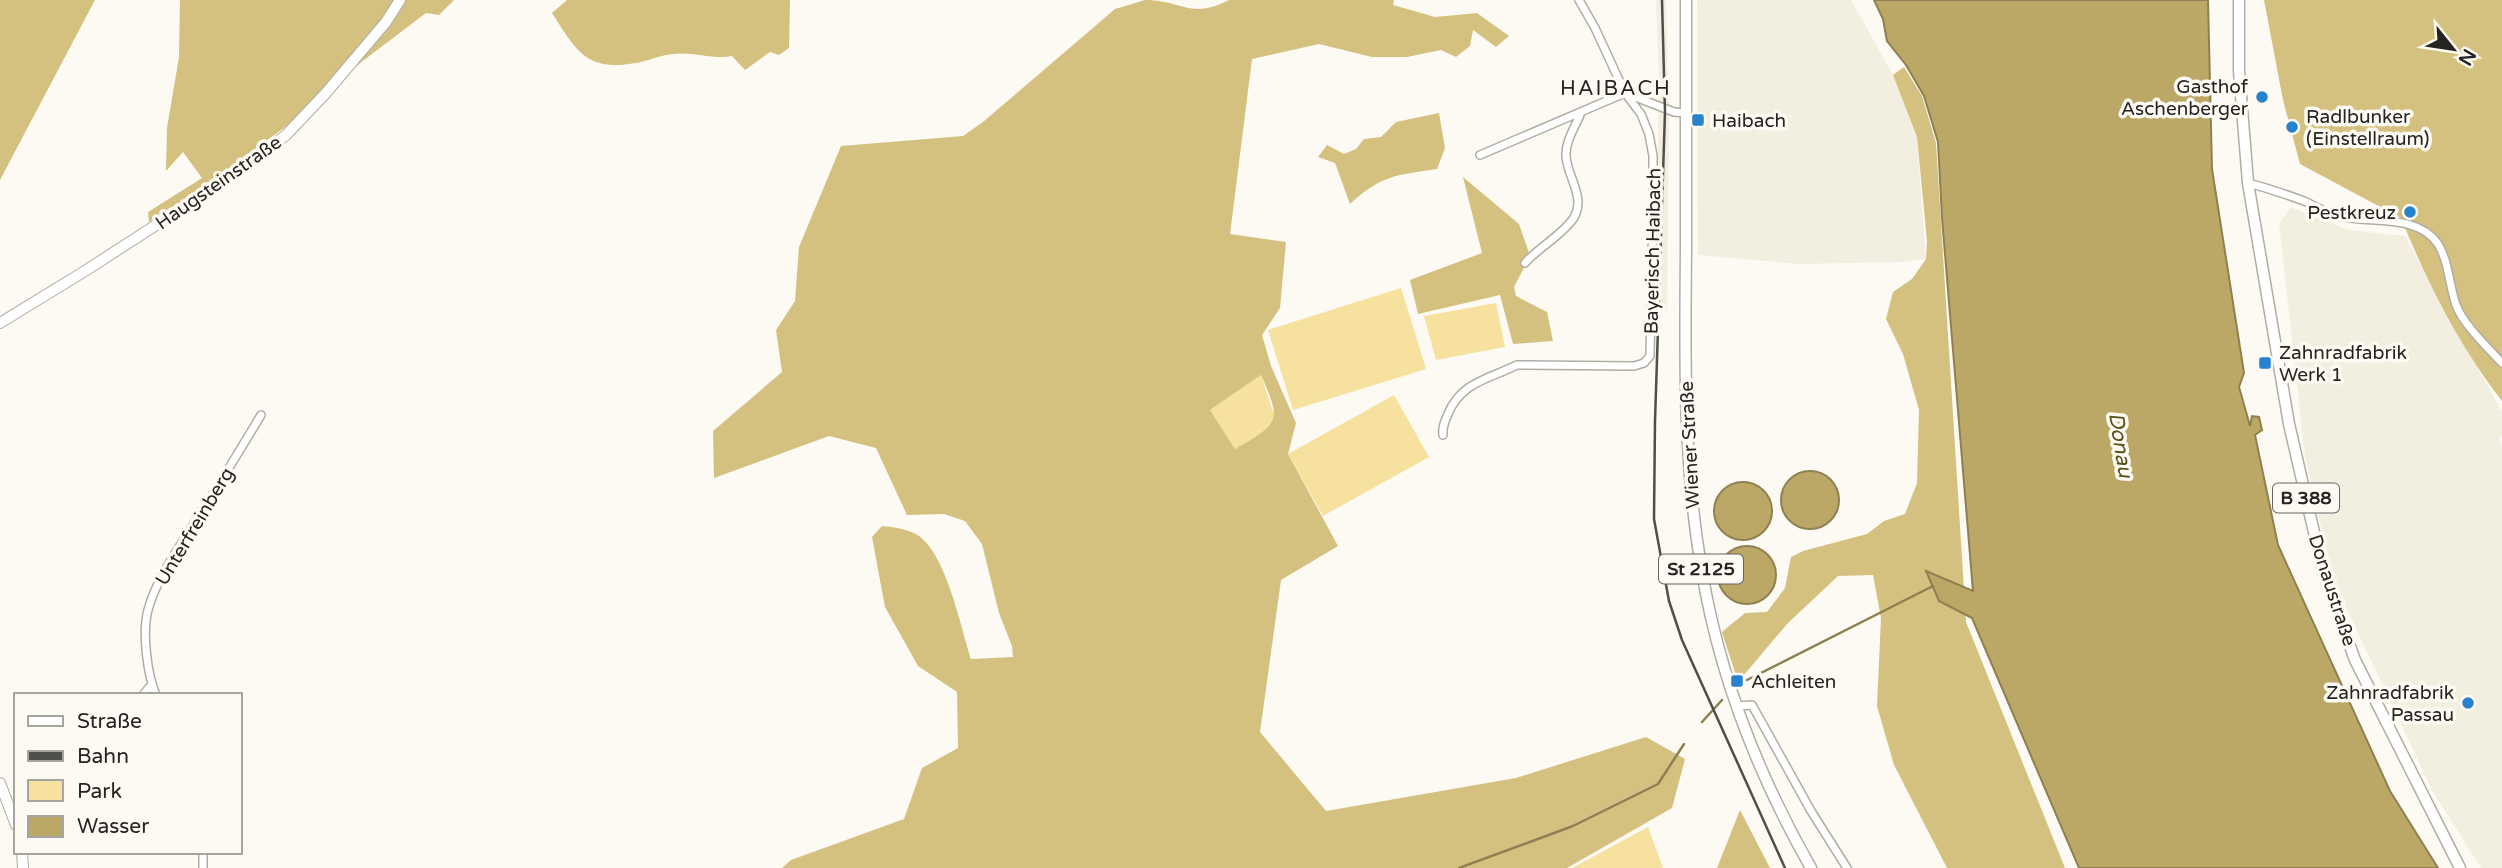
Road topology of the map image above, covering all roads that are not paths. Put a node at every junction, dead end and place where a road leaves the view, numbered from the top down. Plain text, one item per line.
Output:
1 (400, 0) edge
2 (1579, 0) edge
3 (1686, 0) edge
4 (2239, 0) edge
5 (1625, 93) junction
6 (1686, 113) junction
7 (1580, 114) junction
8 (1480, 155) dead end
9 (2248, 183) junction
10 (1525, 263) dead end
11 (0, 323) edge
12 (2502, 363) edge
13 (261, 415) dead end
14 (1443, 435) dead end
15 (151, 685) junction
16 (145, 693) edge
17 (155, 693) edge
18 (1737, 706) junction
19 (0, 783) edge
20 (14, 820) edge
21 (1811, 868) edge
22 (1847, 868) edge
23 (2460, 868) edge

1 - 11 main road, Haugsteinstraße
2 - 5 street, Bayerisch Haibach
3 - 6 main road, Wiener Straße / St 2125
4 - 9 main road, Donaustraße / B 388
5 - 6 street
5 - 7 street
5 - 14 street, Bayerisch Haibach
6 - 18 main road, Wiener Straße / St 2125
7 - 8 street
7 - 10 street
9 - 12 street
9 - 23 main road, Donaustraße / B 388
13 - 15 street, Unterfreinberg
15 - 16 street
15 - 17 street, Unterfreinberg
18 - 21 main road, Wiener Straße / St 2125
18 - 22 street
19 - 20 main road

